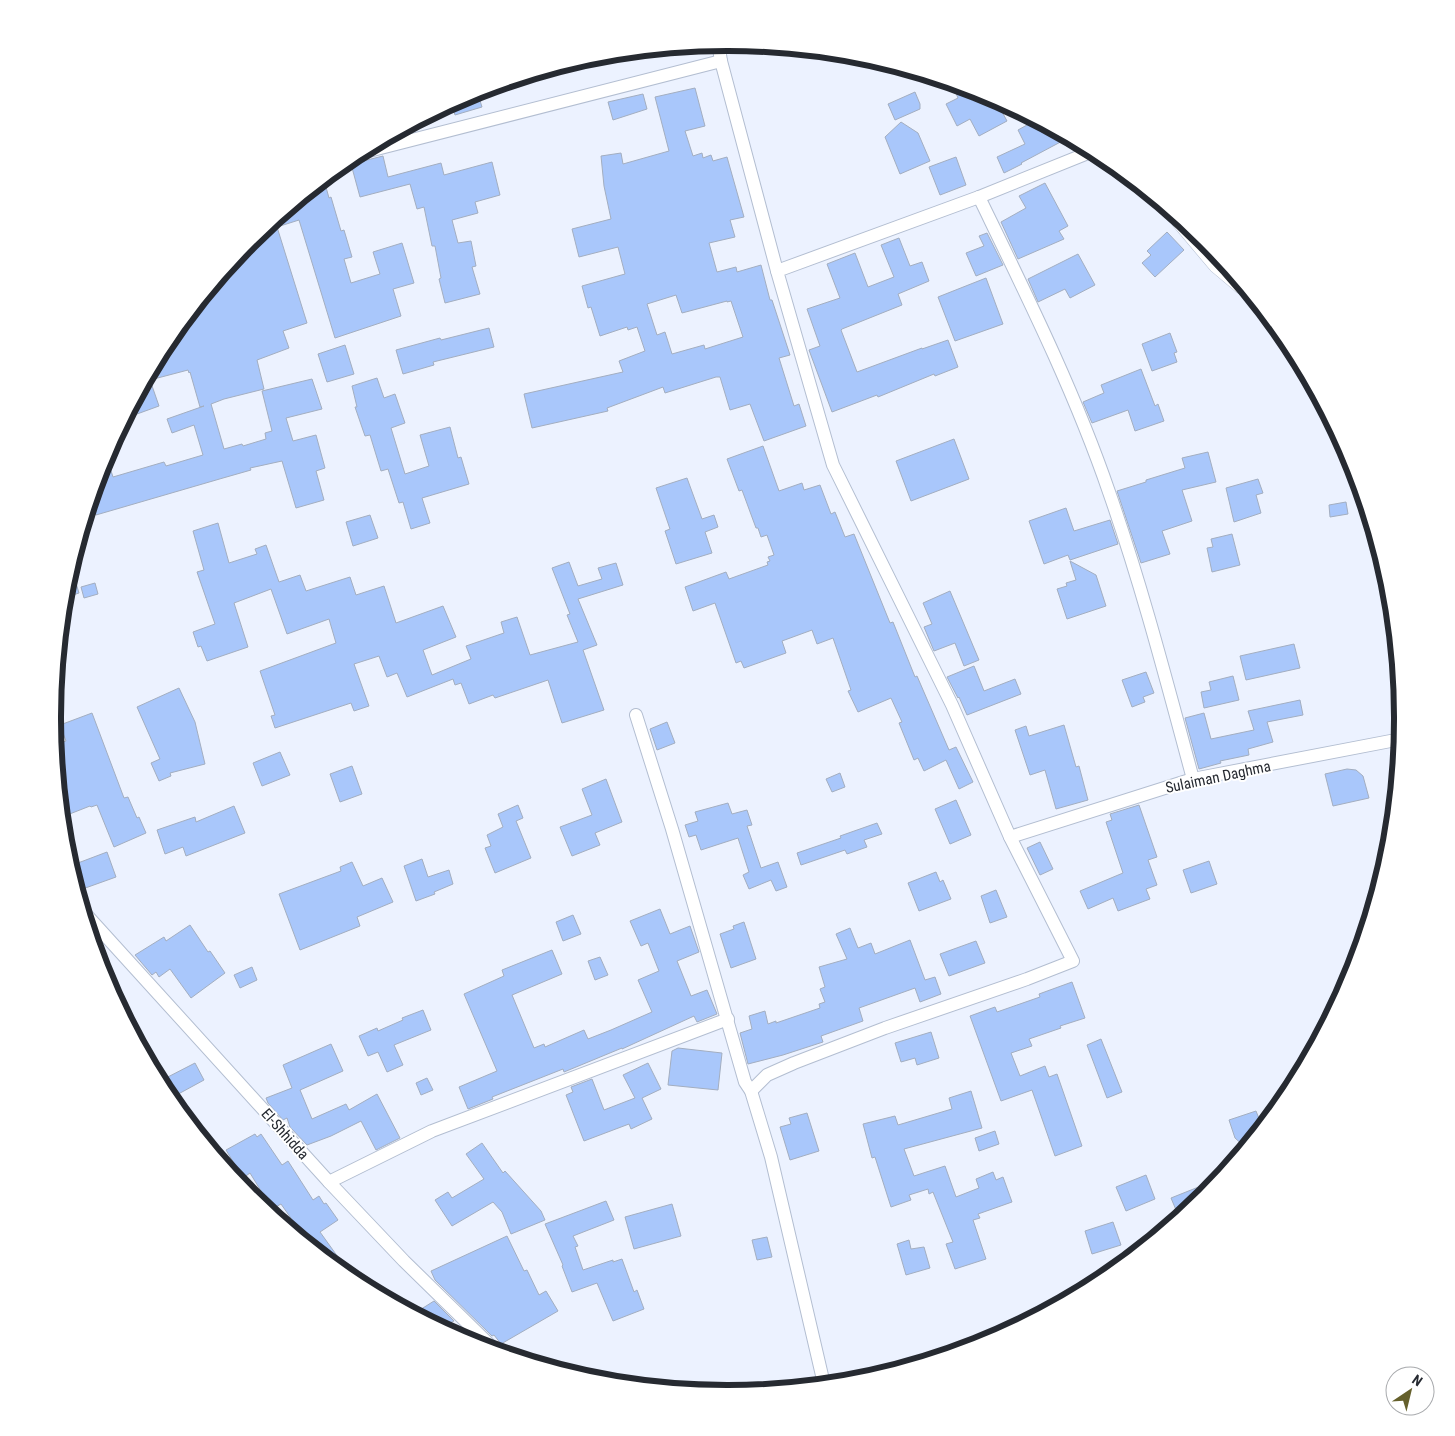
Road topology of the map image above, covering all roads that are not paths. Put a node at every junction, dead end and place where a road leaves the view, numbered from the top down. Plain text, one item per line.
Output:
1 (719, 51) edge
2 (720, 61) junction
3 (384, 147) edge
4 (1083, 155) edge
5 (979, 197) junction
6 (776, 271) junction
7 (636, 715) dead end
8 (1393, 741) edge
9 (1193, 779) junction
10 (1010, 836) junction
11 (92, 920) edge
12 (728, 1019) junction
13 (751, 1091) junction
14 (329, 1182) junction
15 (483, 1338) edge
16 (823, 1378) edge

1 - 2 street
2 - 3 street
2 - 6 street
4 - 5 street
5 - 6 street
5 - 9 street
6 - 10 street
7 - 12 street
8 - 9 street, Sulaiman Daghma
9 - 10 street, Sulaiman Daghma
10 - 13 street
11 - 14 street, El-Shhidda
12 - 13 street
12 - 14 street
13 - 16 street
14 - 15 street, El-Shhidda

